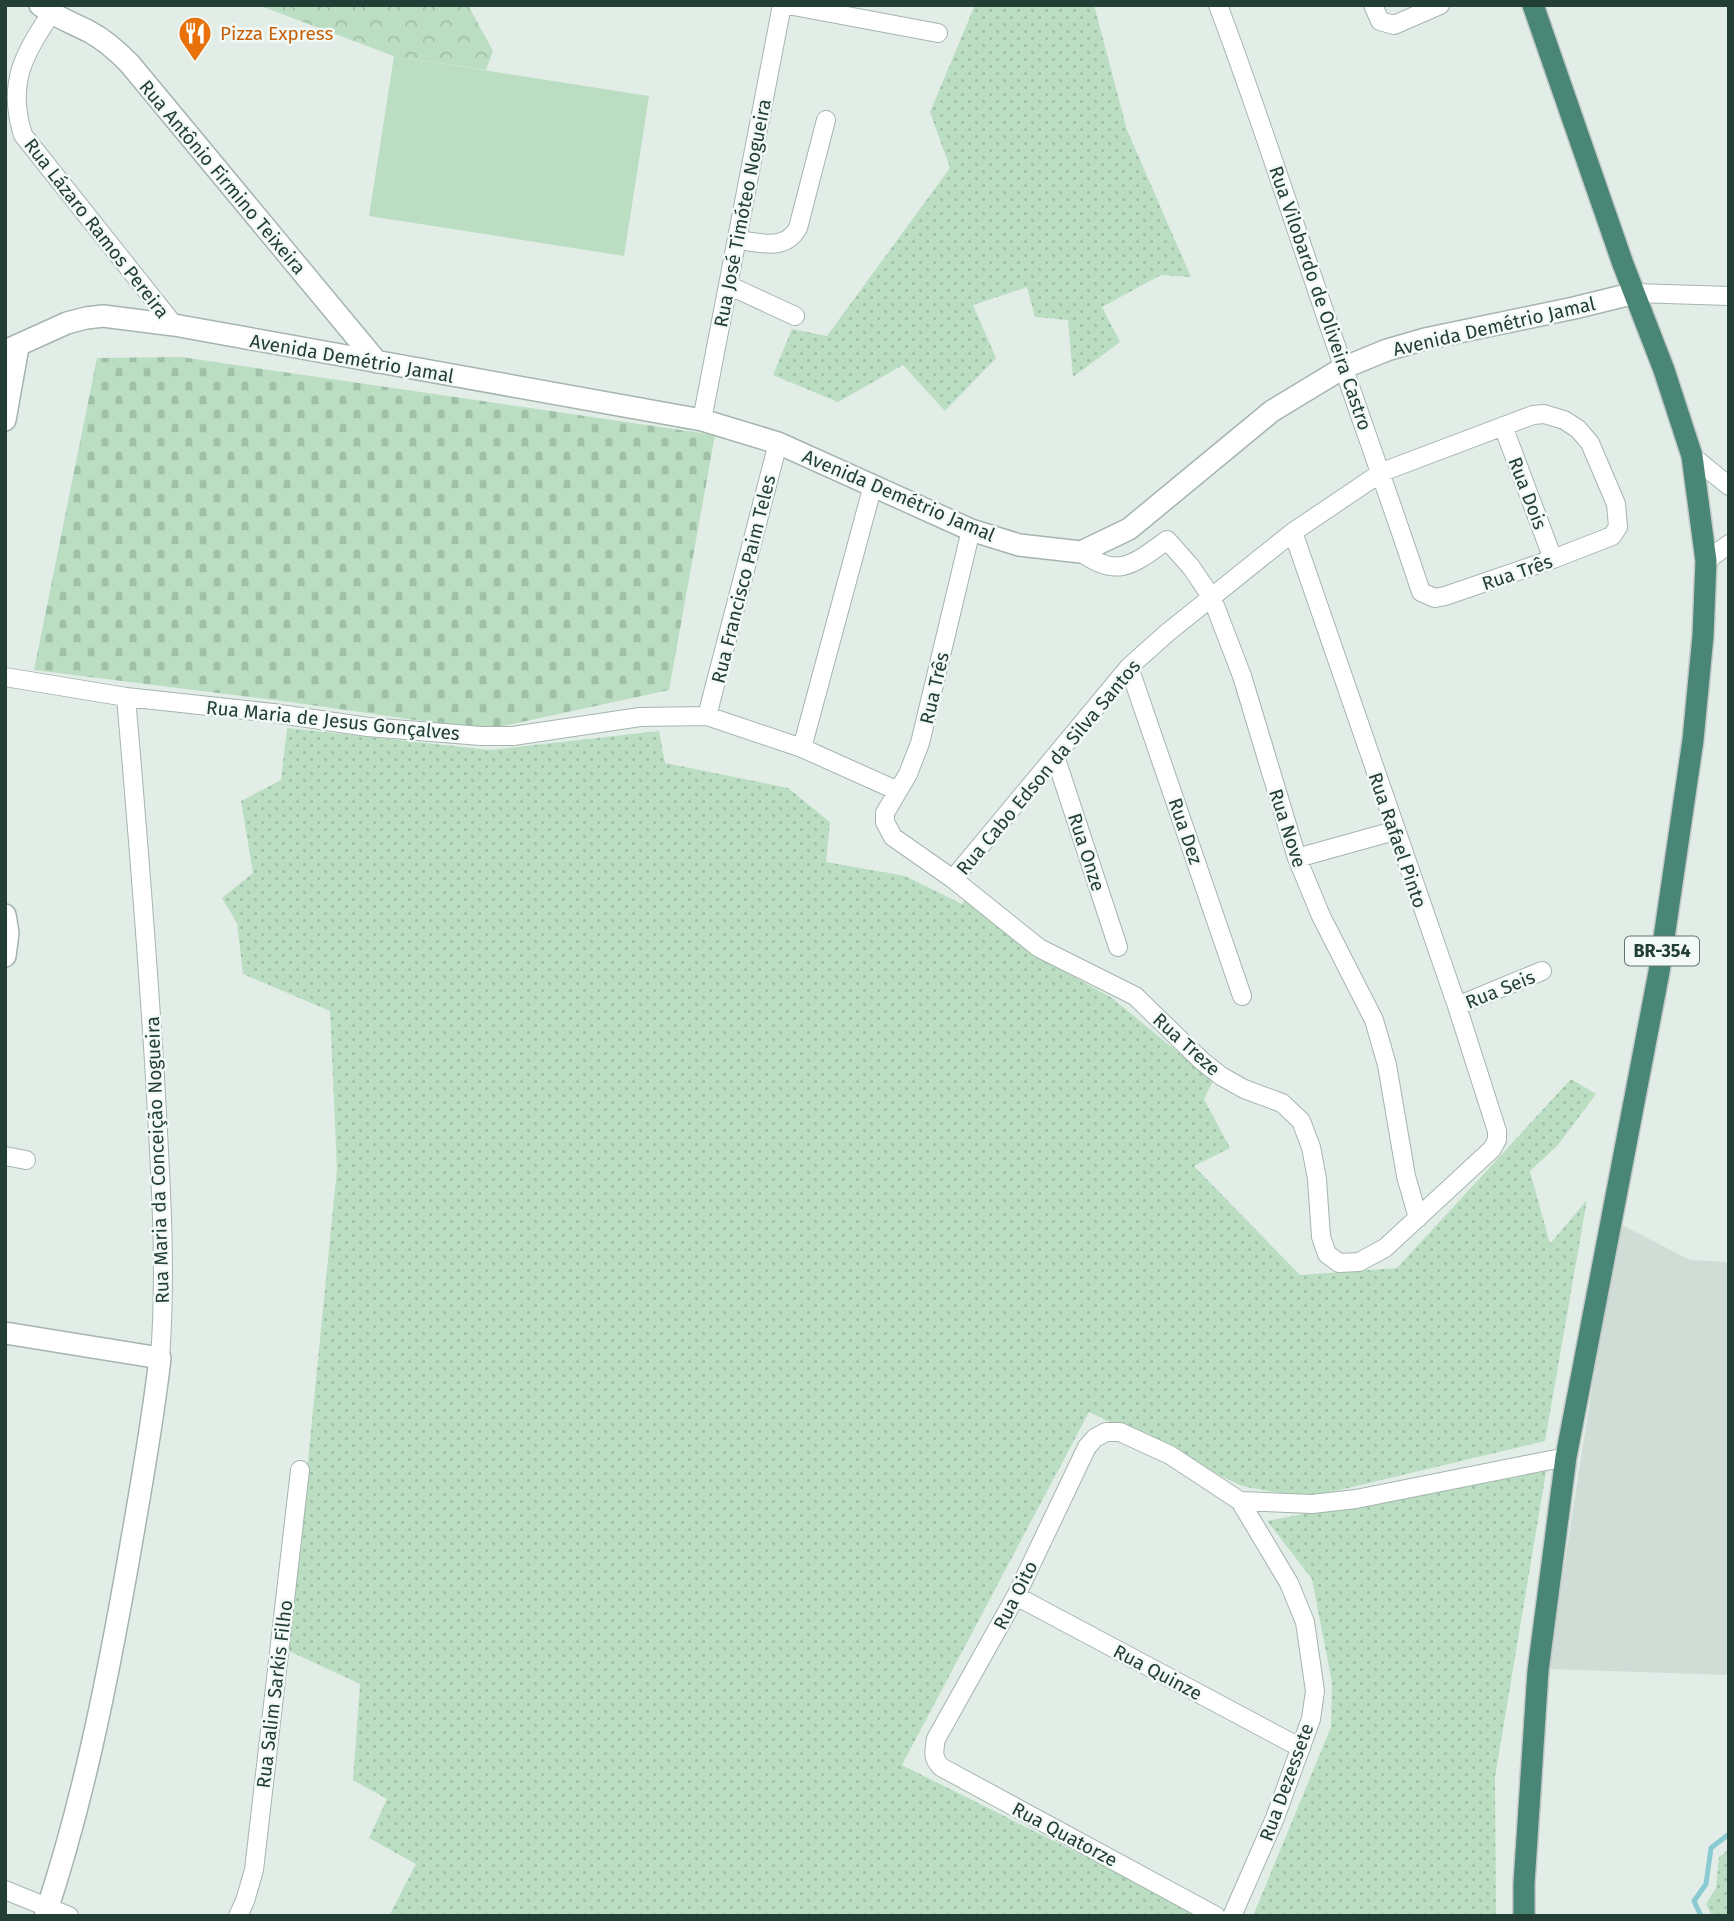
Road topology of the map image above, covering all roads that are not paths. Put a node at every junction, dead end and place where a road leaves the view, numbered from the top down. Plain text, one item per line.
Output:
1 (782, 5) edge
2 (788, 5) edge
3 (1217, 5) edge
4 (1373, 5) edge
5 (1440, 5) edge
6 (1533, 5) edge
7 (46, 9) edge
8 (939, 33) dead end
9 (826, 120) dead end
10 (737, 240) junction
11 (728, 285) junction
12 (1635, 293) junction
13 (1729, 296) edge
14 (795, 316) dead end
15 (174, 325) junction
16 (10, 347) edge
17 (377, 362) junction
18 (1343, 368) junction
19 (5, 420) edge
20 (702, 420) junction
21 (1503, 426) junction
22 (778, 443) junction
23 (1692, 456) junction
24 (1381, 472) junction
25 (873, 485) junction
26 (1729, 486) edge
27 (971, 530) junction
28 (1293, 532) junction
29 (1612, 536) joint
30 (1729, 544) edge
31 (1081, 552) junction
32 (1553, 559) junction
33 (1706, 561) junction
34 (1421, 592) joint
35 (1212, 598) junction
36 (1129, 667) junction
37 (5, 677) edge
38 (126, 697) junction
39 (707, 716) junction
40 (802, 748) junction
41 (1055, 756) junction
42 (898, 792) junction
43 (1394, 831) junction
44 (893, 837) joint
45 (1297, 858) junction
46 (953, 879) junction
47 (5, 915) edge
48 (1118, 947) dead end
49 (5, 956) edge
50 (1542, 971) dead end
51 (1242, 996) dead end
52 (1457, 1006) junction
53 (1492, 1149) joint
54 (5, 1156) edge
55 (26, 1160) dead end
56 (1418, 1218) junction
57 (5, 1333) edge
58 (160, 1358) junction
59 (1087, 1447) joint
60 (1566, 1457) junction
61 (300, 1470) dead end
62 (1240, 1501) junction
63 (1016, 1596) junction
64 (936, 1739) joint
65 (1301, 1748) junction
66 (5, 1890) edge
67 (47, 1911) edge
68 (69, 1916) edge
69 (238, 1916) edge
70 (1216, 1916) edge
71 (1232, 1916) edge
72 (1524, 1916) edge

1 - 10 street, Rua José Timóteo Nogueira
2 - 8 street
3 - 18 street, Rua Vilobardo de Oliveira Castro
4 - 5 street
6 - 12 highway, BR-354
7 - 15 street, Rua Lázaro Ramos Pereira
7 - 17 street, Rua Antônio Firmino Teixeira
9 - 10 street
10 - 11 street, Rua José Timóteo Nogueira
11 - 14 street
11 - 20 street, Rua José Timóteo Nogueira
12 - 13 street, Avenida Demétrio Jamal
12 - 18 street, Avenida Demétrio Jamal
12 - 23 highway, BR-354
15 - 16 street, Avenida Demétrio Jamal
15 - 17 street, Avenida Demétrio Jamal
16 - 19 street
17 - 20 street, Avenida Demétrio Jamal
18 - 24 street, Rua Vilobardo de Oliveira Castro
18 - 31 street, Avenida Demétrio Jamal
20 - 22 street, Avenida Demétrio Jamal
21 - 24 street, Rua Cabo Edson da Silva Santos
21 - 29 street, Rua Cabo Edson da Silva Santos
21 - 32 street, Rua Dois
22 - 25 street, Avenida Demétrio Jamal
22 - 39 street, Rua Francisco Paim Teles
23 - 26 street
23 - 33 highway, BR-354
24 - 28 street, Rua Cabo Edson da Silva Santos
24 - 34 street, Rua Vilobardo de Oliveira Castro
25 - 27 street, Avenida Demétrio Jamal
25 - 40 street
27 - 31 street, Avenida Demétrio Jamal
27 - 42 street, Rua Três
28 - 35 street, Rua Cabo Edson da Silva Santos
28 - 43 street, Rua Rafael Pinto
29 - 32 street, Rua Três
30 - 33 street
31 - 35 street, Rua Nove
32 - 34 street, Rua Três
33 - 60 highway, BR-354
35 - 36 street, Rua Cabo Edson da Silva Santos
35 - 45 street, Rua Nove
36 - 41 street, Rua Cabo Edson da Silva Santos
36 - 51 street, Rua Dez
37 - 38 street, Rua Maria de Jesus Gonçalves
38 - 39 street, Rua Maria de Jesus Gonçalves
38 - 58 street, Rua Maria da Conceição Nogueira
39 - 40 street, Rua Maria de Jesus Gonçalves
40 - 42 street, Rua Maria de Jesus Gonçalves
41 - 46 street, Rua Cabo Edson da Silva Santos
41 - 48 street, Rua Onze
42 - 44 street, Rua Três
43 - 45 street
43 - 52 street, Rua Rafael Pinto
44 - 46 street, Rua Treze
45 - 56 street, Rua Nove
46 - 56 street, Rua Treze
47 - 49 street
50 - 52 street, Rua Seis
52 - 53 street, Rua Rafael Pinto
53 - 56 street, Rua Treze
54 - 55 street
57 - 58 street
58 - 67 street, Rua Maria da Conceição Nogueira
59 - 62 street, Rua Dezessete
59 - 63 street, Rua Oito
60 - 62 street
60 - 72 highway, BR-354
61 - 69 street, Rua Salim Sarkis Filho
62 - 65 street, Rua Dezessete
63 - 64 street, Rua Oito
63 - 65 street, Rua Quinze
64 - 70 street, Rua Quatorze
65 - 71 street, Rua Dezessete
66 - 67 street
67 - 68 street

